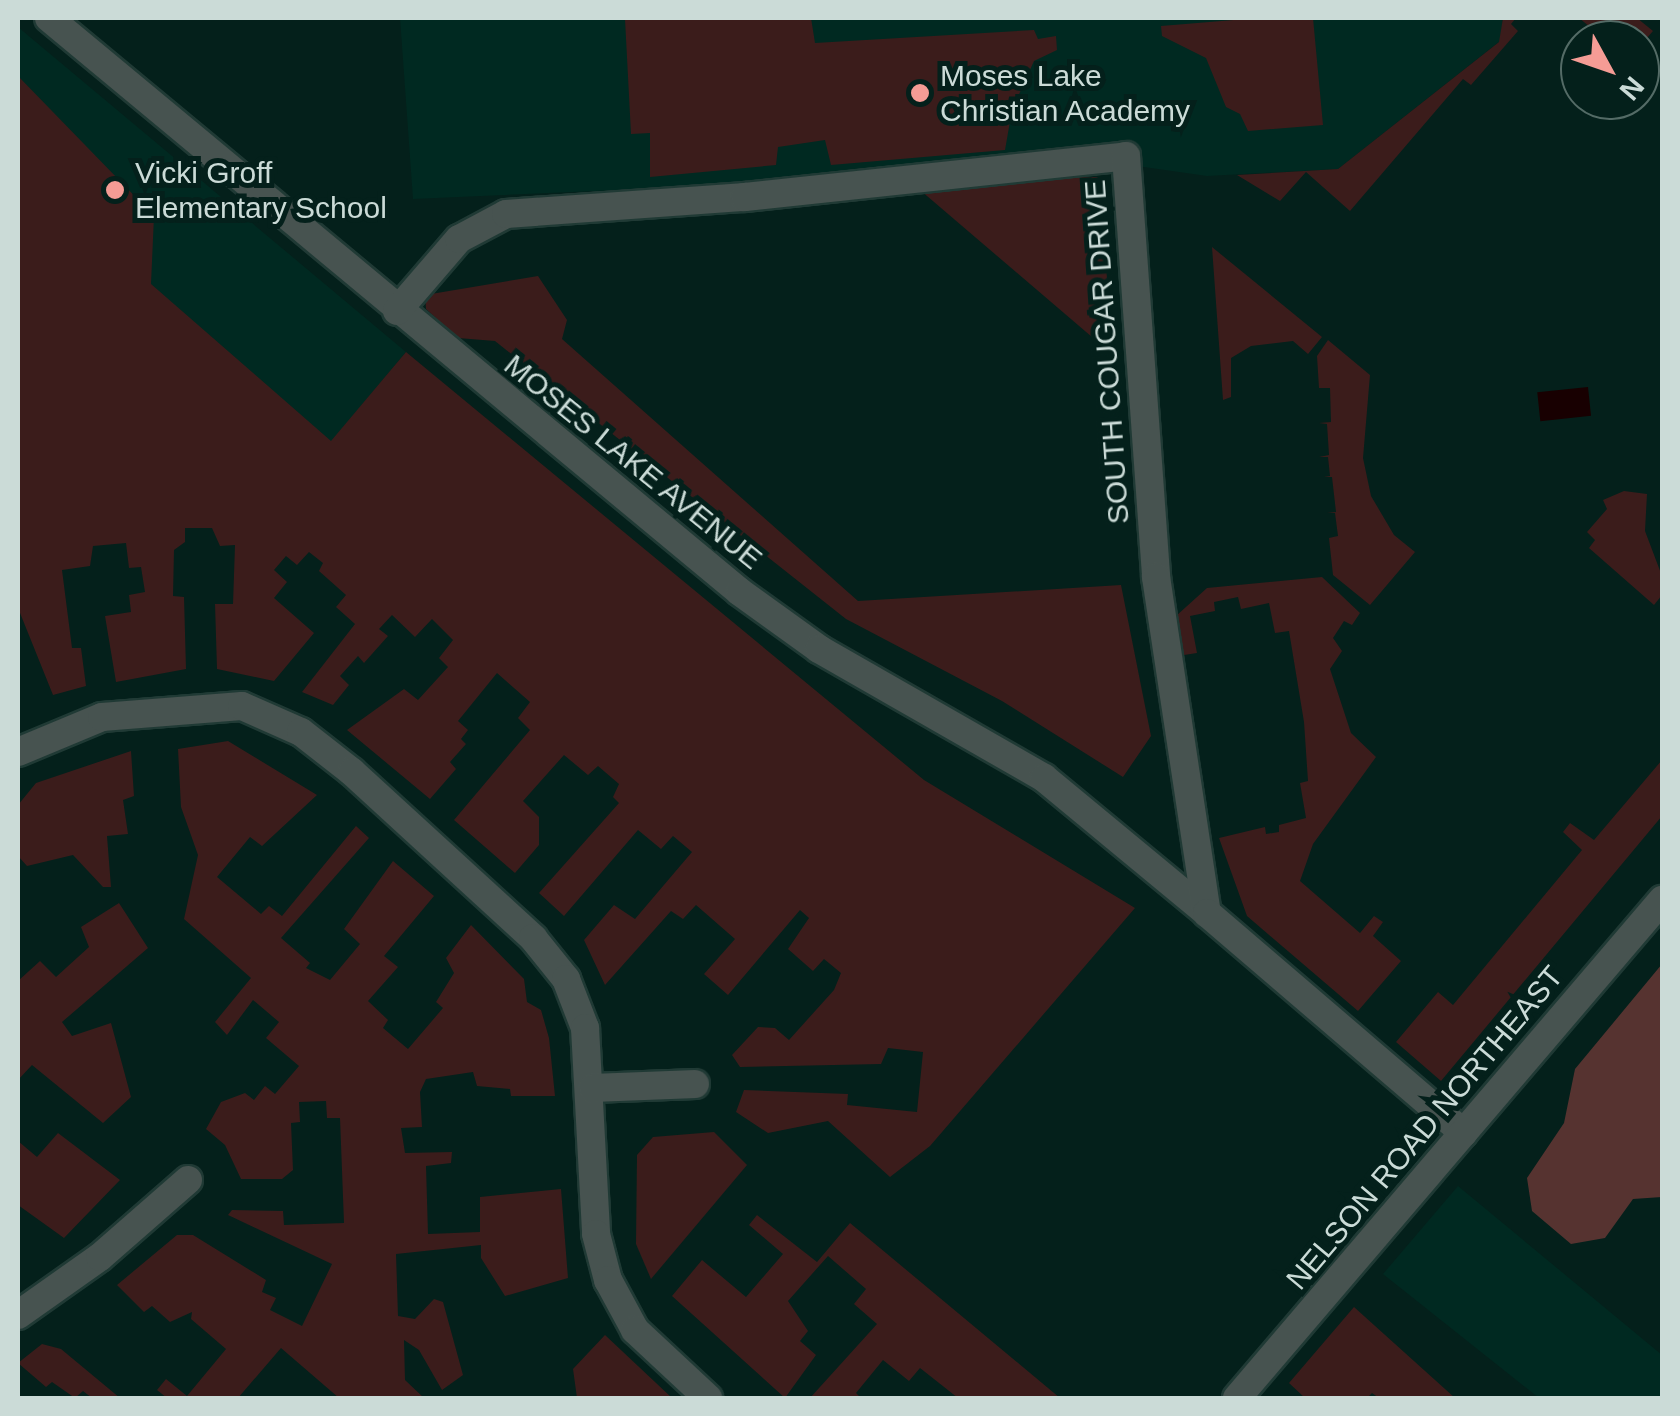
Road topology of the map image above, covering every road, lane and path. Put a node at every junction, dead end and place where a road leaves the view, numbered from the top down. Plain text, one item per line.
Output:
1 (49, 18) edge
2 (396, 310) junction
3 (18, 752) edge
4 (1662, 900) edge
5 (1208, 914) junction
6 (695, 1084) dead end
7 (593, 1088) junction
8 (1464, 1133) junction
9 (188, 1180) dead end
10 (18, 1315) edge
11 (708, 1398) edge
12 (1237, 1398) edge

1 - 2 street, MOSES LAKE AVENUE
2 - 5 street, MOSES LAKE AVENUE
2 - 5 street, SOUTH COUGAR DRIVE
3 - 7 street
4 - 8 street, NELSON ROAD NORTHEAST
5 - 8 street
6 - 7 street
7 - 11 street
8 - 12 street, NELSON ROAD NORTHEAST
9 - 10 street

